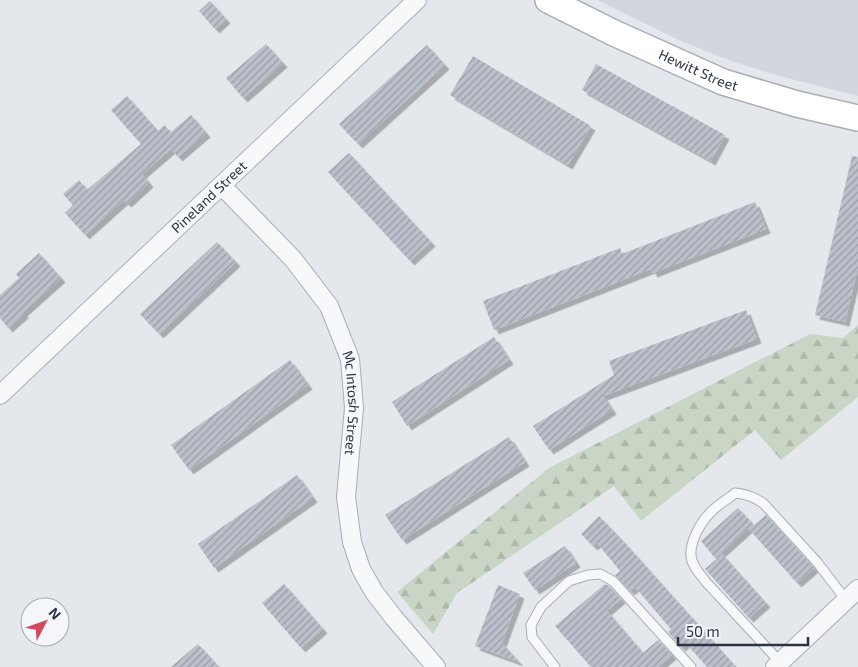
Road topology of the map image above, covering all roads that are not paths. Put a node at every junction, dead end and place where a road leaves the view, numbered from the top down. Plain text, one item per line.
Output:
1 (417, 0) edge
2 (548, 0) edge
3 (858, 118) edge
4 (222, 186) junction
5 (0, 395) edge
6 (852, 594) edge
7 (777, 665) edge
8 (436, 667) edge
9 (555, 667) edge
10 (691, 667) edge

1 - 4 street, Pineland Street
2 - 3 street, Hewitt Street
4 - 5 street, Pineland Street
4 - 8 street, Mc Intosh Street
6 - 7 street
6 - 7 lane
9 - 10 lane

